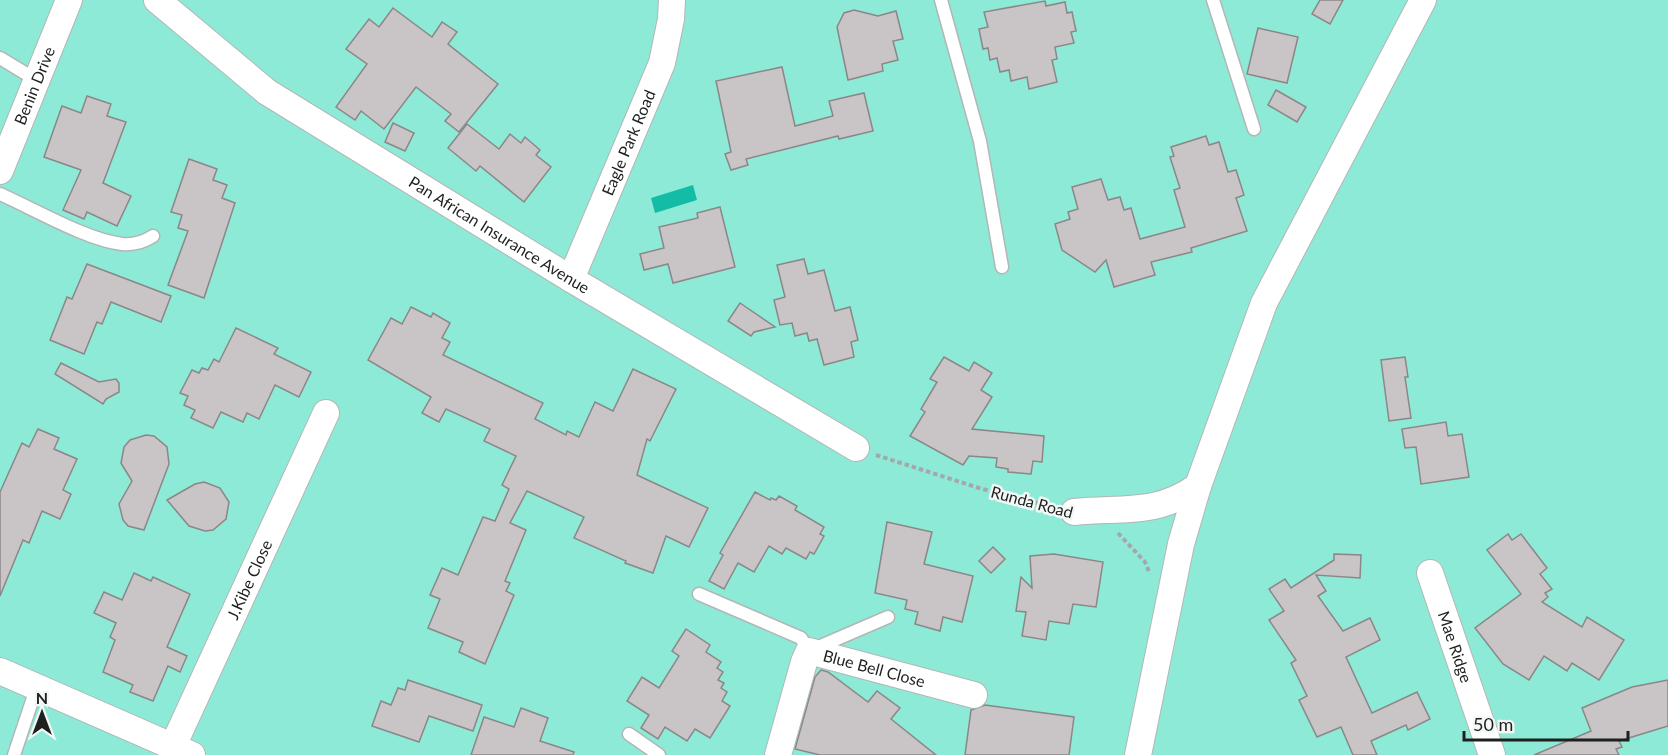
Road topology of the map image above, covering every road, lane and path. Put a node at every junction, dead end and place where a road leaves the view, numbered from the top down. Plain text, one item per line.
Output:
1 (69, 0) edge
2 (157, 0) edge
3 (672, 0) edge
4 (941, 0) edge
5 (1213, 0) edge
6 (1423, 0) edge
7 (0, 58) edge
8 (38, 81) junction
9 (1254, 129) dead end
10 (0, 171) edge
11 (0, 194) edge
12 (153, 236) dead end
13 (1002, 267) dead end
14 (571, 279) junction
15 (326, 413) dead end
16 (856, 448) joint
17 (1198, 486) junction
18 (1074, 512) joint
19 (1109, 528) dead end
20 (1430, 573) dead end
21 (699, 594) dead end
22 (1165, 611) junction
23 (888, 617) dead end
24 (810, 651) junction
25 (0, 671) edge
26 (37, 686) junction
27 (974, 695) dead end
28 (629, 734) dead end
29 (172, 750) edge
30 (14, 755) edge
31 (659, 755) edge
32 (778, 755) edge
33 (1138, 755) edge
34 (1492, 755) edge

1 - 8 street, Benin Drive
2 - 14 street, Pan African Insurance Avenue
3 - 14 street, Eagle Park Road
4 - 13 lane
5 - 9 lane
6 - 17 street
7 - 8 lane
8 - 10 street, Benin Drive
11 - 12 lane
14 - 16 street, Pan African Insurance Avenue
15 - 29 street, J.Kibe Close
16 - 18 path, Runda Road
17 - 18 street
17 - 22 street
19 - 22 path
20 - 34 street, Mae Ridge
21 - 24 lane
22 - 33 street
23 - 24 lane
24 - 27 street, Blue Bell Close
24 - 32 street, Blue Bell Close
25 - 26 street
26 - 29 street
26 - 30 lane
28 - 31 lane

